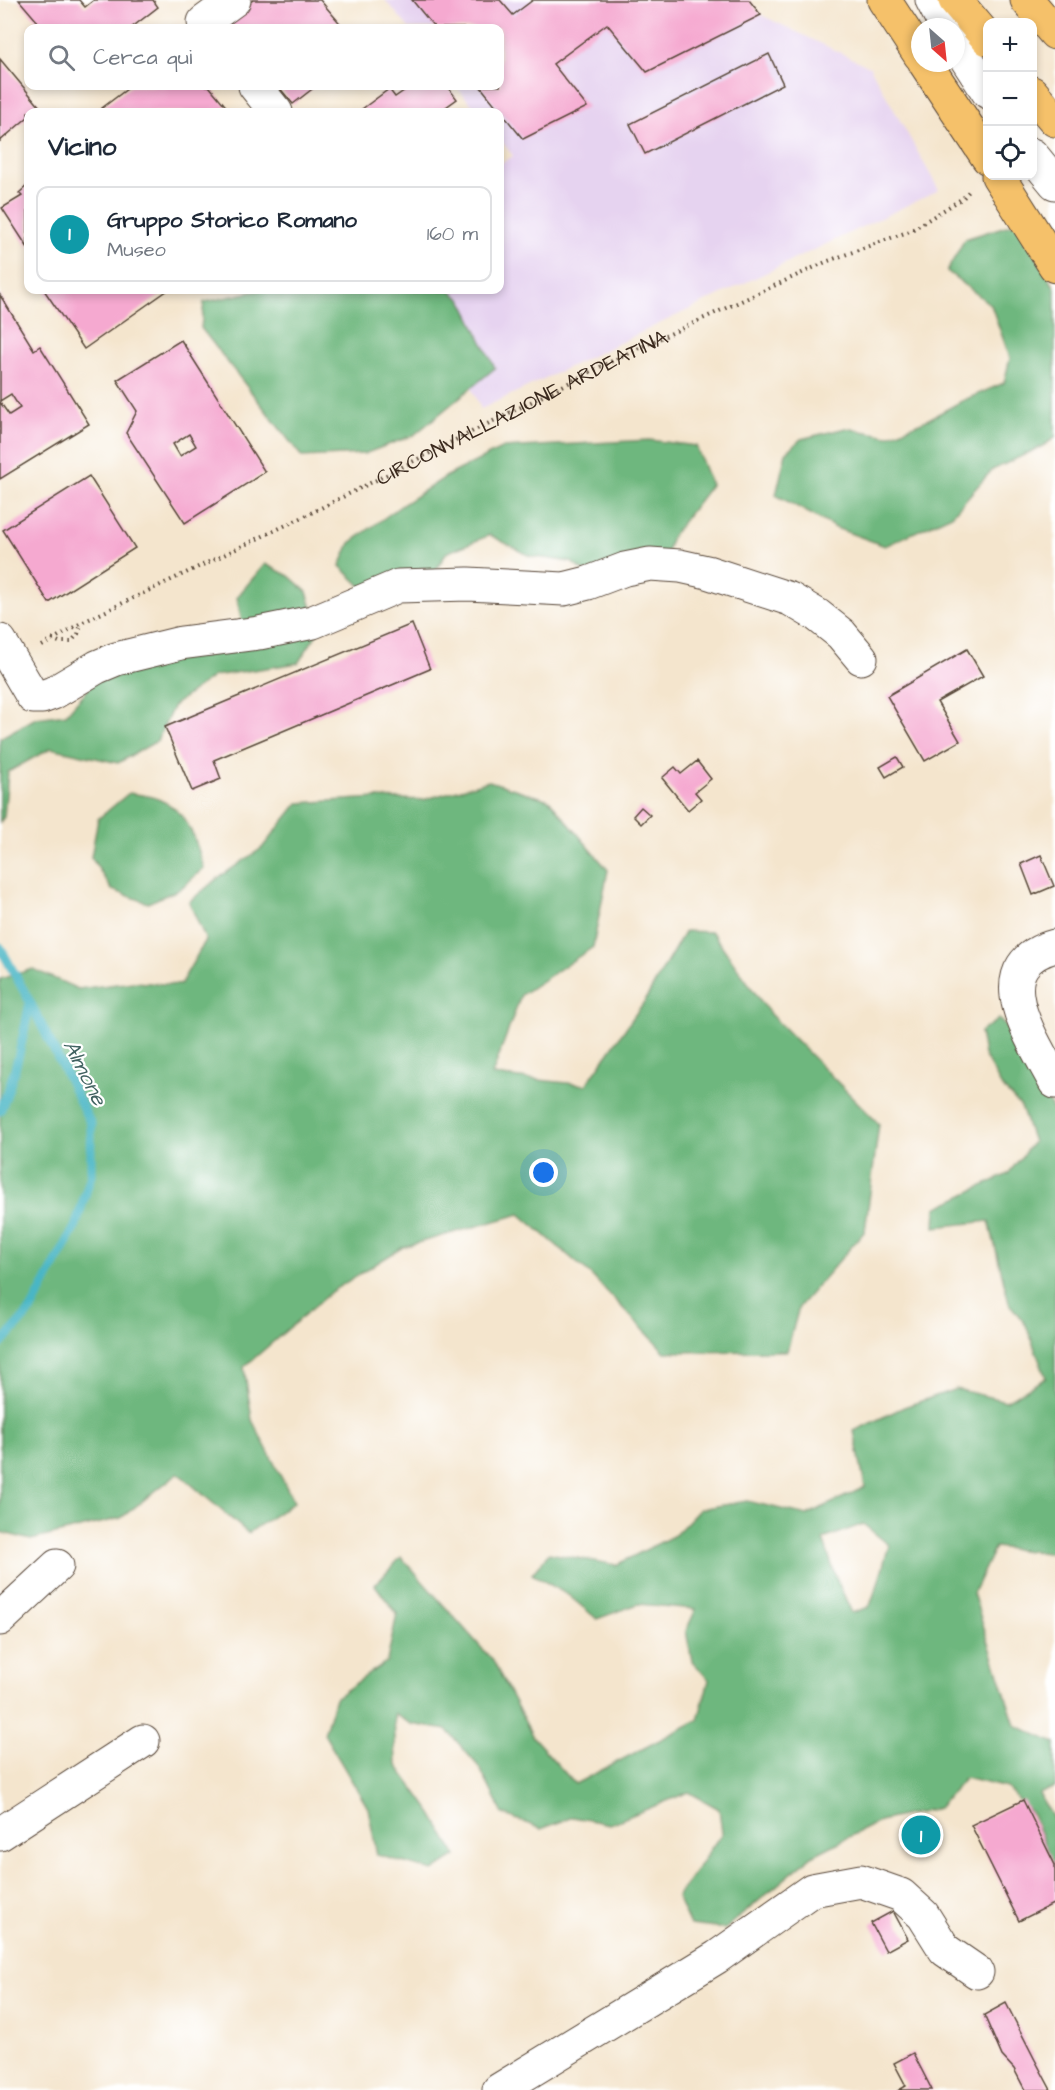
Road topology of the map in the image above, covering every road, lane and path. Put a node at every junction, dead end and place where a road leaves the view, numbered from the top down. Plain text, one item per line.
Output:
1 (234, 0) edge
2 (884, 0) edge
3 (932, 0) edge
4 (956, 0) edge
5 (1027, 0) edge
6 (200, 17) edge
7 (941, 18) edge
8 (1055, 33) edge
9 (983, 34) edge
10 (911, 41) edge
11 (965, 58) edge
12 (930, 72) edge
13 (983, 86) edge
14 (258, 90) edge
15 (1037, 99) edge
16 (273, 108) edge
17 (1055, 120) edge
18 (1037, 161) edge
19 (983, 166) edge
20 (983, 177) edge
21 (992, 180) edge
22 (1055, 183) edge
23 (1055, 266) edge
24 (81, 623) junction
25 (66, 631) dead end
26 (51, 639) dead end
27 (0, 641) edge
28 (861, 658) dead end
29 (1055, 946) edge
30 (1055, 1082) edge
31 (57, 1566) dead end
32 (0, 1619) edge
33 (143, 1741) dead end
34 (0, 1834) edge
35 (977, 1972) dead end
36 (499, 2090) edge

1 - 6 street
2 - 10 main road
3 - 7 street
4 - 9 main road
5 - 8 main road
11 - 13 street
12 - 19 main road
14 - 16 street
15 - 17 main road
18 - 22 street
20 - 24 path, CIRCONVALLAZIONE ARDEATINA
21 - 23 main road
24 - 25 path, CIRCONVALLAZIONE ARDEATINA
24 - 26 path
27 - 28 street
29 - 30 street
31 - 32 street
33 - 34 street
35 - 36 street

